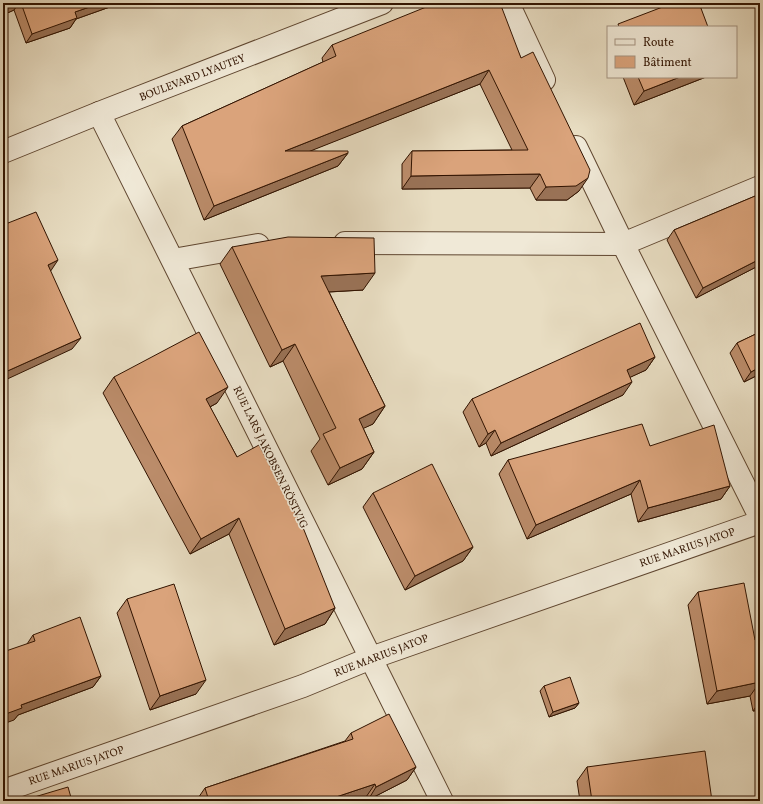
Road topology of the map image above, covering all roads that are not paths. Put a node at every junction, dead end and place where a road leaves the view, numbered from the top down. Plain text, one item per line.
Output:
1 (382, 3) edge
2 (508, 3) edge
3 (552, 95) edge
4 (99, 113) junction
5 (569, 131) edge
6 (3, 152) edge
7 (760, 187) edge
8 (275, 242) edge
9 (322, 242) edge
10 (623, 244) junction
11 (173, 260) junction
12 (760, 518) edge
13 (760, 522) edge
14 (370, 658) junction
15 (3, 791) edge
16 (442, 801) edge

1 - 4 street, BOULEVARD LYAUTEY
2 - 3 street
4 - 6 street, BOULEVARD LYAUTEY
4 - 11 street, RUE LARS JAKOBSEN RÖSTVIG
5 - 10 street
7 - 10 street
8 - 11 street
9 - 10 street
10 - 12 street
11 - 14 street, RUE LARS JAKOBSEN RÖSTVIG
13 - 14 street, RUE MARIUS JATOP
14 - 15 street, RUE MARIUS JATOP
14 - 16 street, RUE LARS JAKOBSEN RÖSTVIG

